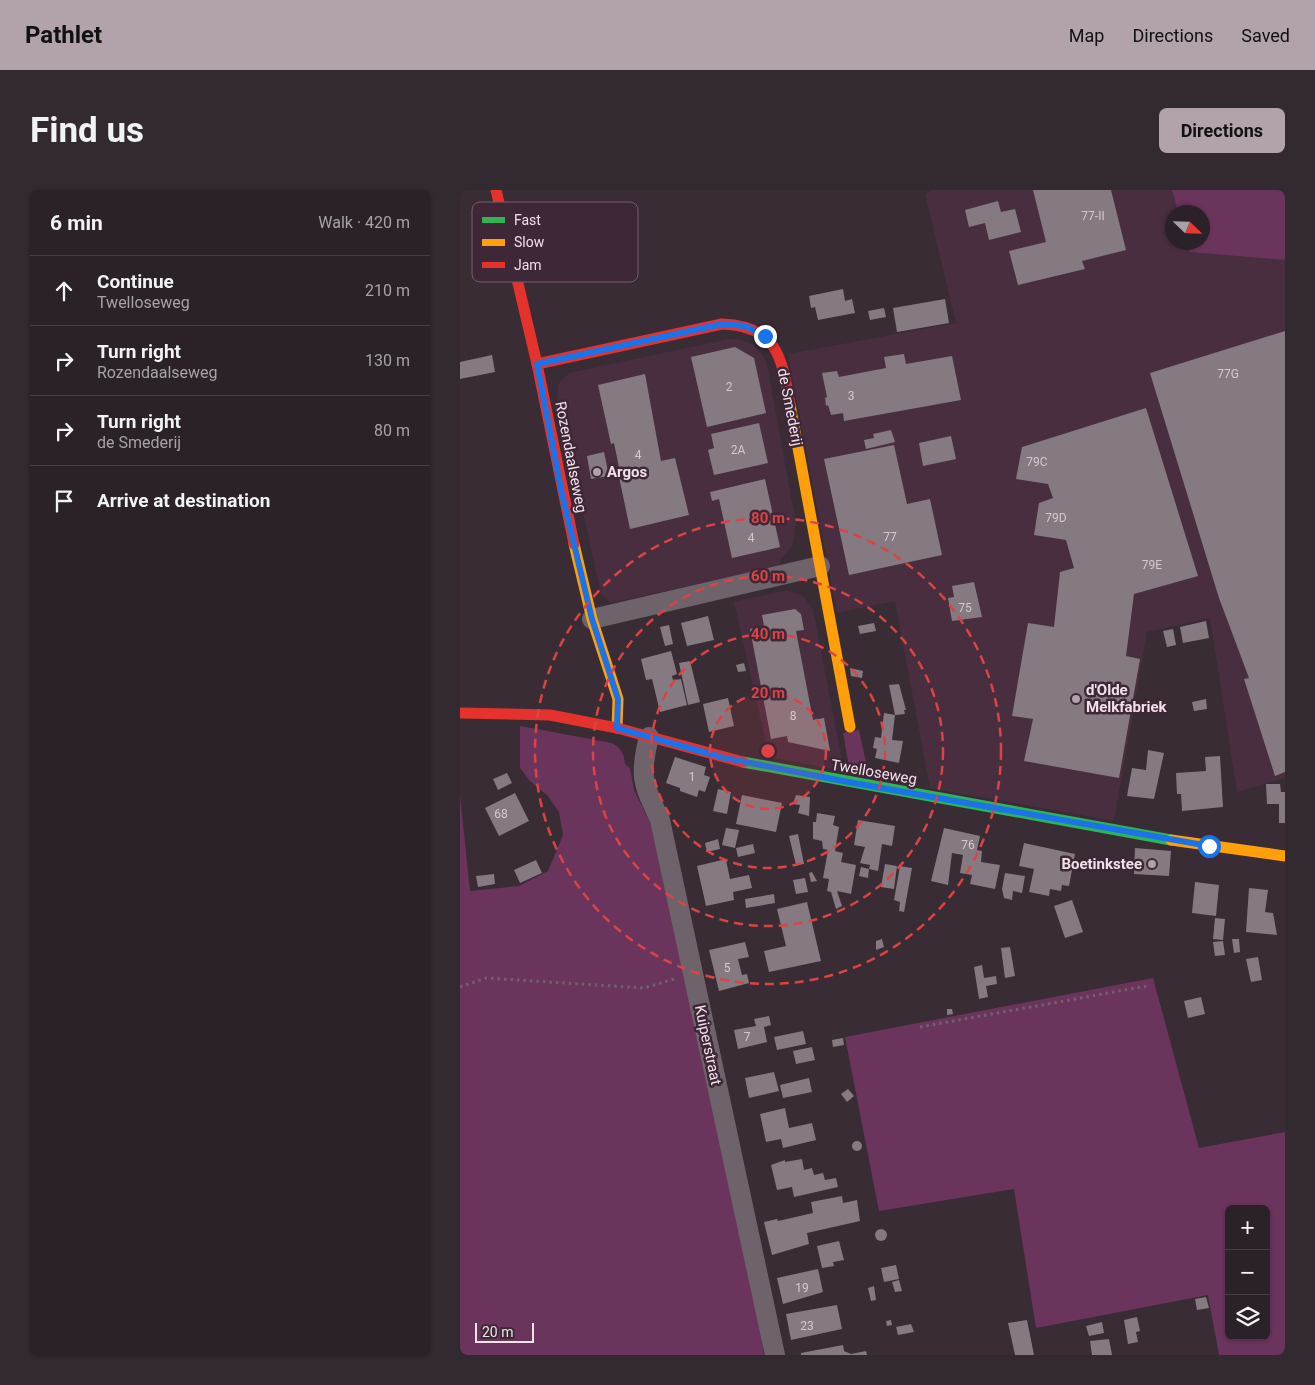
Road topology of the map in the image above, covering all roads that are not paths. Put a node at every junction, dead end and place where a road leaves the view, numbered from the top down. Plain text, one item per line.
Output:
1 (519, 282) edge
2 (537, 364) junction
3 (820, 566) junction
4 (592, 619) junction
5 (460, 713) edge
6 (850, 727) dead end
7 (617, 728) junction
8 (649, 736) junction
9 (1285, 856) edge
10 (775, 1355) edge

1 - 2 street, Rozendaalseweg
2 - 3 street, de Smederij
2 - 4 street, Rozendaalseweg
3 - 4 street
3 - 6 street, de Smederij
4 - 7 street, Rozendaalseweg
5 - 7 street, Twelloseweg
7 - 8 street, Twelloseweg
8 - 9 street, Twelloseweg
8 - 10 street, Kuiperstraat

